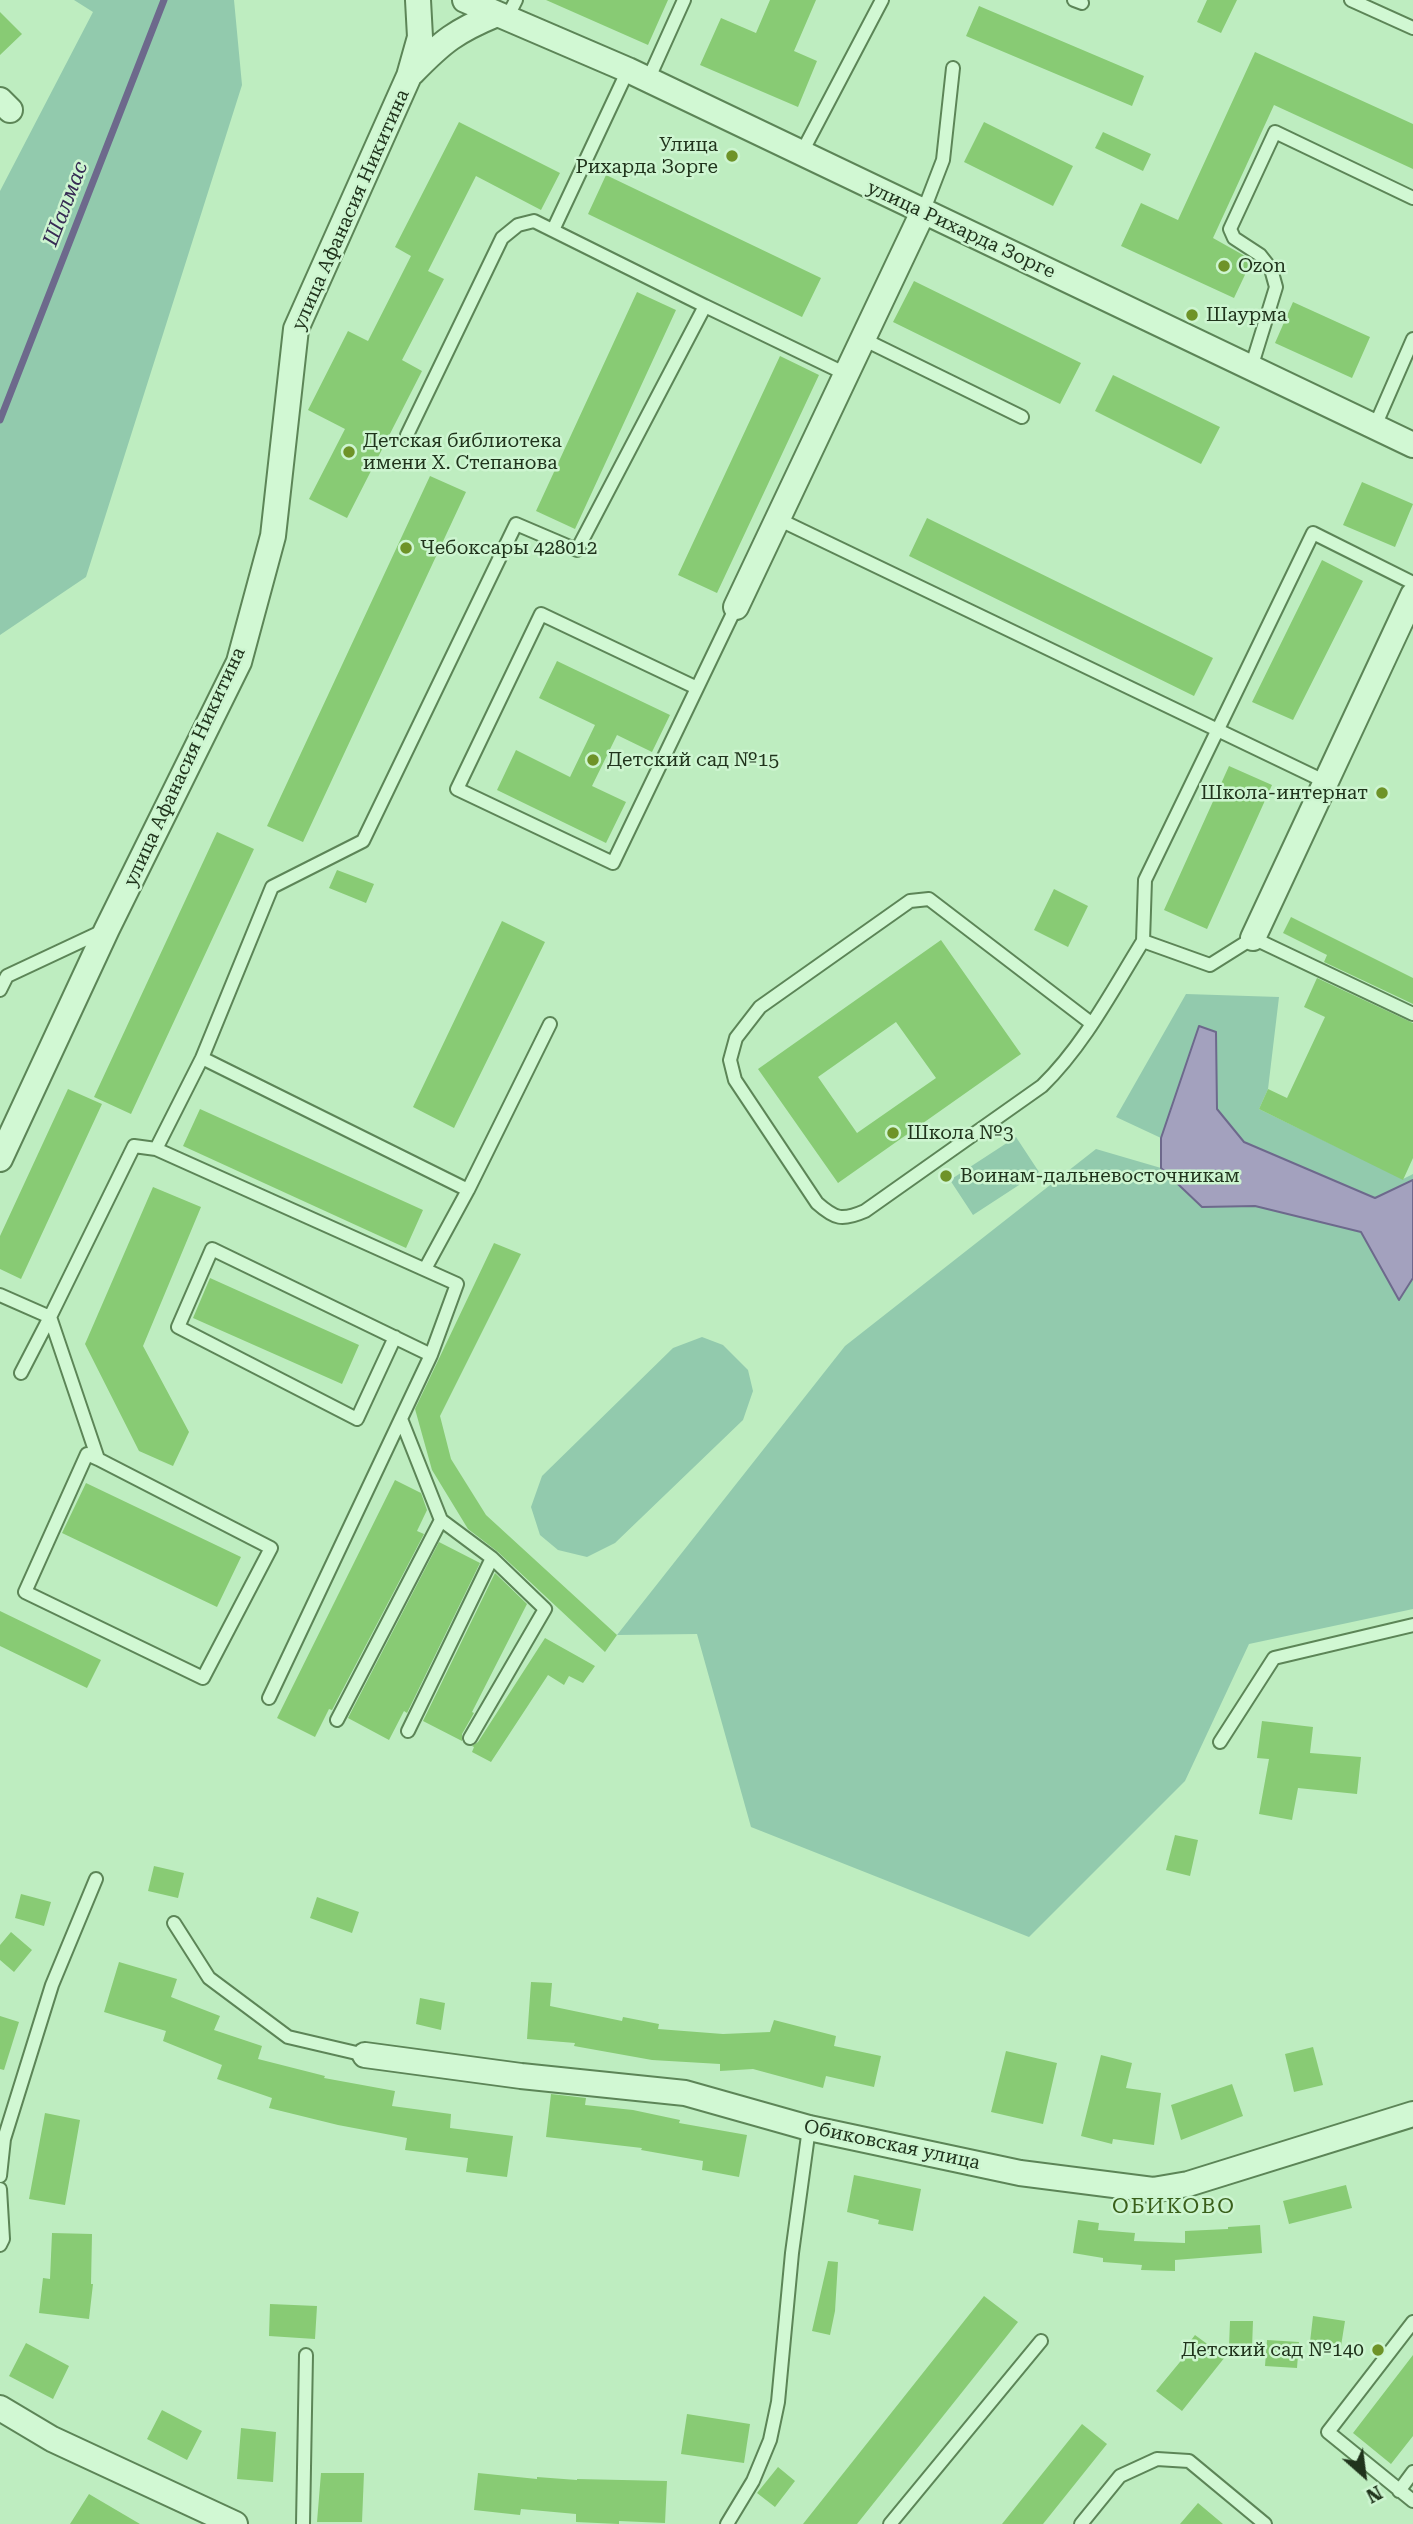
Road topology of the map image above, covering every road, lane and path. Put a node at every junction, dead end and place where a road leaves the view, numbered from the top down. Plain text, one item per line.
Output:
1 (418, 0) edge
2 (465, 0) edge
3 (684, 0) edge
4 (882, 0) edge
5 (1351, 0) edge
6 (507, 11) edge
7 (1413, 28) edge
8 (953, 68) dead end
9 (638, 75) junction
10 (409, 76) junction
11 (801, 154) junction
12 (1413, 198) edge
13 (923, 212) junction
14 (553, 230) junction
15 (705, 306) junction
16 (863, 339) junction
17 (1413, 339) edge
18 (1251, 368) junction
19 (846, 374) junction
20 (1022, 417) dead end
21 (1375, 426) junction
22 (407, 435) dead end
23 (1413, 445) edge
24 (778, 519) junction
25 (1413, 583) edge
26 (1413, 595) edge
27 (736, 607) joint
28 (697, 688) junction
29 (1218, 730) junction
30 (1326, 782) junction
31 (107, 929) junction
32 (1253, 938) junction
33 (1143, 941) junction
34 (0, 990) edge
35 (1413, 1014) edge
36 (1091, 1023) junction
37 (550, 1024) dead end
38 (202, 1058) junction
39 (156, 1149) junction
40 (0, 1160) edge
41 (468, 1190) junction
42 (425, 1269) junction
43 (0, 1295) edge
44 (50, 1317) junction
45 (395, 1338) junction
46 (431, 1355) junction
47 (21, 1373) dead end
48 (401, 1419) junction
49 (98, 1459) junction
50 (441, 1520) junction
51 (492, 1558) junction
52 (1413, 1625) edge
53 (269, 1698) dead end
54 (337, 1720) dead end
55 (408, 1731) dead end
56 (470, 1738) dead end
57 (1220, 1742) dead end
58 (96, 1879) dead end
59 (174, 1923) dead end
60 (365, 2055) joint
61 (1413, 2114) edge
62 (809, 2128) junction
63 (0, 2176) edge
64 (0, 2189) edge
65 (0, 2245) edge
66 (1413, 2322) edge
67 (1041, 2342) dead end
68 (306, 2356) dead end
69 (0, 2408) edge
70 (1413, 2472) edge
71 (1399, 2491) junction
72 (1413, 2501) edge
73 (229, 2523) edge
74 (303, 2524) edge
75 (727, 2524) edge
76 (890, 2524) edge
77 (1081, 2524) edge
78 (1265, 2524) edge

1 - 10 street, улица Афанасия Никитина
2 - 6 street
3 - 9 lane
4 - 11 lane
5 - 7 lane
6 - 9 street, улица Рихарда Зорге
6 - 10 street
8 - 13 lane
9 - 11 street, улица Рихарда Зорге
9 - 14 lane
10 - 31 street, улица Афанасия Никитина
11 - 13 street, улица Рихарда Зорге
12 - 18 lane
13 - 16 street
13 - 18 street, улица Рихарда Зорге
14 - 15 lane
14 - 22 lane
15 - 19 lane
15 - 38 lane
16 - 19 street
16 - 20 lane
17 - 21 lane
18 - 21 street, улица Рихарда Зорге
19 - 24 street
21 - 23 street, улица Рихарда Зорге
24 - 27 street
24 - 29 lane
25 - 29 lane
26 - 30 street
27 - 28 lane
28 - 28 lane
29 - 30 lane
29 - 33 lane
30 - 32 street
31 - 34 lane
31 - 40 street, улица Афанасия Никитина
32 - 33 lane
32 - 35 lane
33 - 36 lane
36 - 36 lane
37 - 41 lane
38 - 39 lane
38 - 41 lane
39 - 42 lane
39 - 44 lane
41 - 42 lane
42 - 46 lane
43 - 44 lane
44 - 47 lane
44 - 49 lane
45 - 45 lane
45 - 46 lane
46 - 48 lane
48 - 50 lane
48 - 53 lane
49 - 49 lane
50 - 51 lane
50 - 54 lane
51 - 55 lane
51 - 56 lane
52 - 57 lane
58 - 63 lane
59 - 60 lane
60 - 62 street, Обиковская улица
61 - 62 street, Обиковская улица
62 - 75 lane
64 - 65 lane
66 - 71 lane
67 - 76 lane
68 - 74 lane
69 - 73 street
70 - 71 lane
71 - 72 lane
77 - 78 lane

